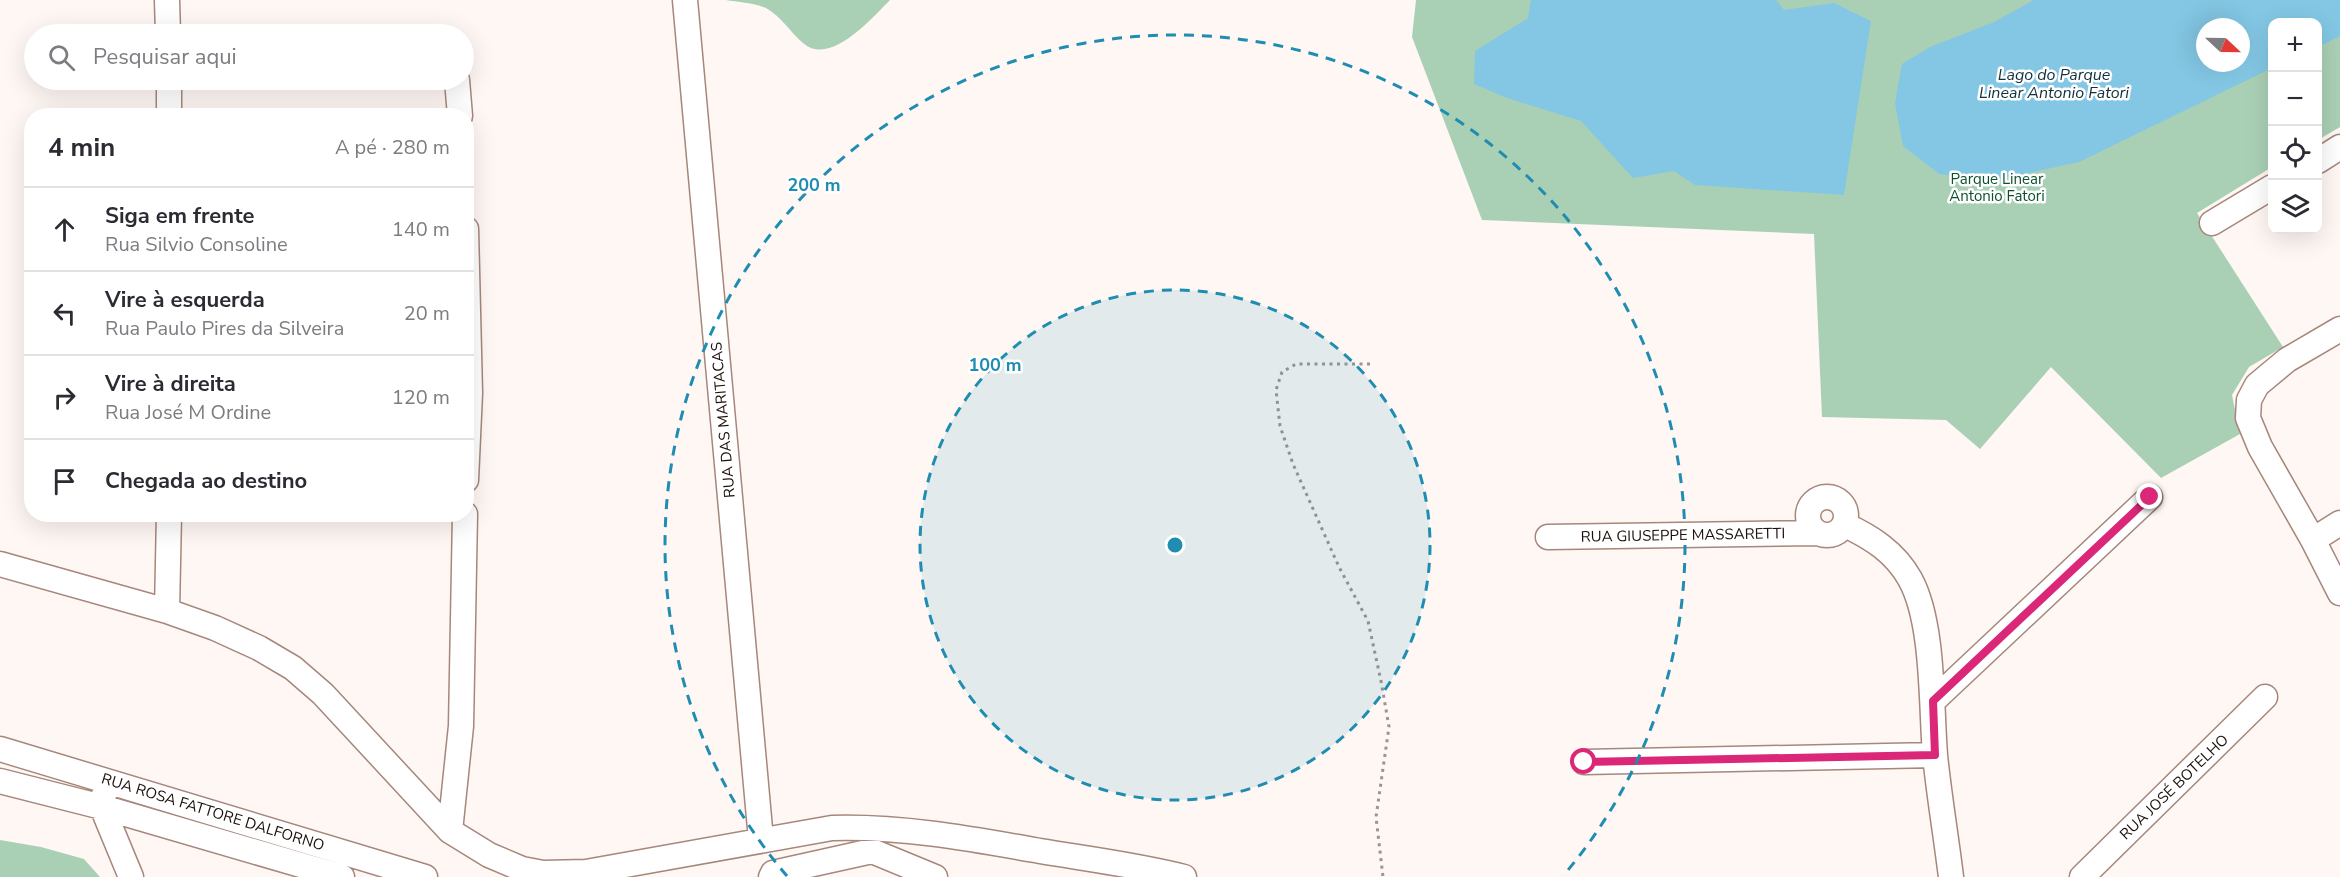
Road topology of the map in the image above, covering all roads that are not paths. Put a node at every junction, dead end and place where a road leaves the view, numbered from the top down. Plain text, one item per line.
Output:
1 (167, 0) edge
2 (685, 0) edge
3 (168, 24) edge
4 (169, 90) edge
5 (459, 90) edge
6 (169, 108) edge
7 (460, 108) edge
8 (2340, 147) edge
9 (2322, 158) edge
10 (2268, 189) edge
11 (2212, 224) dead end
12 (2340, 329) edge
13 (2150, 497) dead end
14 (169, 522) edge
15 (465, 522) edge
16 (2340, 523) edge
17 (1845, 525) junction
18 (1818, 533) junction
19 (1548, 537) dead end
20 (2313, 540) junction
21 (0, 564) edge
22 (2340, 593) edge
23 (168, 611) junction
24 (2265, 697) dead end
25 (1933, 701) junction
26 (0, 749) edge
27 (1935, 755) junction
28 (1584, 762) dead end
29 (0, 781) edge
30 (107, 781) junction
31 (102, 807) junction
32 (450, 831) junction
33 (761, 840) junction
34 (772, 875) edge
35 (131, 877) edge
36 (342, 877) edge
37 (425, 877) edge
38 (935, 877) edge
39 (1184, 877) edge
40 (1951, 877) edge
41 (2082, 877) edge

1 - 3 street
2 - 33 street, RUA DAS MARITACAS
4 - 6 street
5 - 7 street
8 - 9 street
10 - 11 street
12 - 20 street
13 - 25 street
14 - 23 street
15 - 32 street
16 - 20 street
17 - 18 street
17 - 18 street
17 - 25 street
18 - 19 street, RUA GIUSEPPE MASSARETTI
20 - 22 street
21 - 23 street
23 - 32 street
24 - 41 street, RUA JOSÉ BOTELHO
25 - 27 street
26 - 30 street, RUA ROSA FATTORE DALFORNO
27 - 28 street
27 - 40 street
29 - 31 street, RUA ROSA FATTORE DALFORNO
30 - 31 street
30 - 37 street, RUA ROSA FATTORE DALFORNO
31 - 35 street
31 - 36 street, RUA ROSA FATTORE DALFORNO
32 - 33 street
33 - 39 street
34 - 38 street

